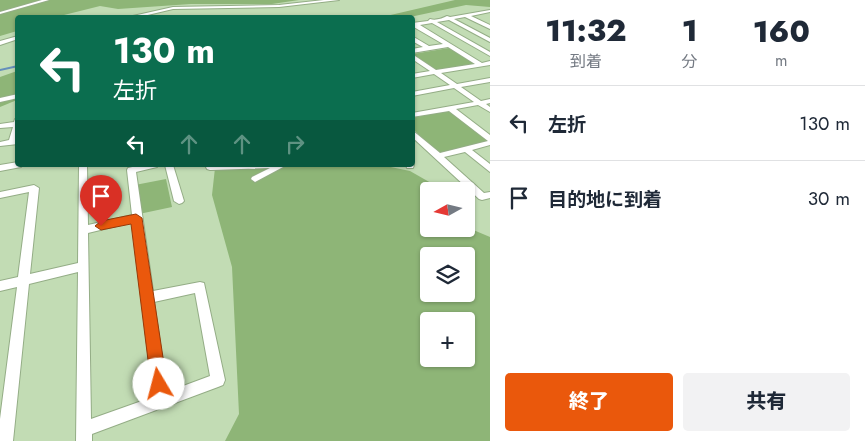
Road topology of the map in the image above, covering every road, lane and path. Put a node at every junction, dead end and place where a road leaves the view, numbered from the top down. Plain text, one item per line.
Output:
1 (47, 0) edge
2 (337, 0) edge
3 (490, 11) edge
4 (482, 12) junction
5 (0, 13) edge
6 (140, 15) edge
7 (465, 15) junction
8 (490, 16) edge
9 (448, 17) junction
10 (430, 20) junction
11 (415, 24) edge
12 (415, 25) edge
13 (490, 27) edge
14 (15, 38) edge
15 (415, 40) edge
16 (490, 40) edge
17 (0, 43) edge
18 (449, 46) junction
19 (428, 48) junction
20 (415, 50) edge
21 (490, 54) edge
22 (415, 58) edge
23 (490, 63) edge
24 (480, 64) junction
25 (435, 72) junction
26 (415, 75) edge
27 (490, 80) edge
28 (456, 86) junction
29 (415, 93) edge
30 (15, 97) edge
31 (0, 100) edge
32 (490, 100) edge
33 (479, 103) junction
34 (450, 108) junction
35 (490, 110) edge
36 (415, 115) edge
37 (15, 122) edge
38 (0, 126) edge
39 (415, 135) edge
40 (490, 139) edge
41 (15, 142) edge
42 (490, 143) edge
43 (0, 144) edge
44 (466, 149) junction
45 (439, 156) junction
46 (15, 166) edge
47 (83, 167) edge
48 (145, 167) edge
49 (170, 167) edge
50 (278, 167) edge
51 (0, 168) edge
52 (490, 169) edge
53 (255, 178) dead end
54 (0, 195) edge
55 (486, 196) edge
56 (179, 201) dead end
57 (490, 204) edge
58 (136, 218) junction
59 (83, 230) junction
60 (83, 266) junction
61 (23, 280) junction
62 (0, 286) edge
63 (147, 298) junction
64 (161, 401) junction
65 (84, 435) edge
66 (5, 441) edge

1 - 5 street
2 - 6 street
3 - 4 street
4 - 7 street
4 - 8 street
7 - 9 street
7 - 13 street
9 - 10 street
9 - 16 street
10 - 11 street
10 - 21 street
12 - 18 street
14 - 17 street
15 - 19 street
18 - 19 street
18 - 24 street
19 - 20 street
22 - 25 street
23 - 24 street
24 - 25 street
25 - 26 street
25 - 28 street
27 - 28 street
28 - 29 street
28 - 33 street
30 - 31 street
32 - 33 street
33 - 34 street
33 - 35 street
34 - 36 street
34 - 40 street
37 - 38 street
39 - 45 street
41 - 43 street
42 - 44 street
44 - 45 street
44 - 52 street
45 - 55 street
46 - 51 street
47 - 59 street
48 - 58 street
49 - 56 street
50 - 53 street
54 - 61 street
55 - 57 street
58 - 59 street
58 - 63 street
59 - 60 street
60 - 61 street
60 - 65 street
61 - 62 street
61 - 66 street
63 - 64 street
63 - 64 street
64 - 65 street

